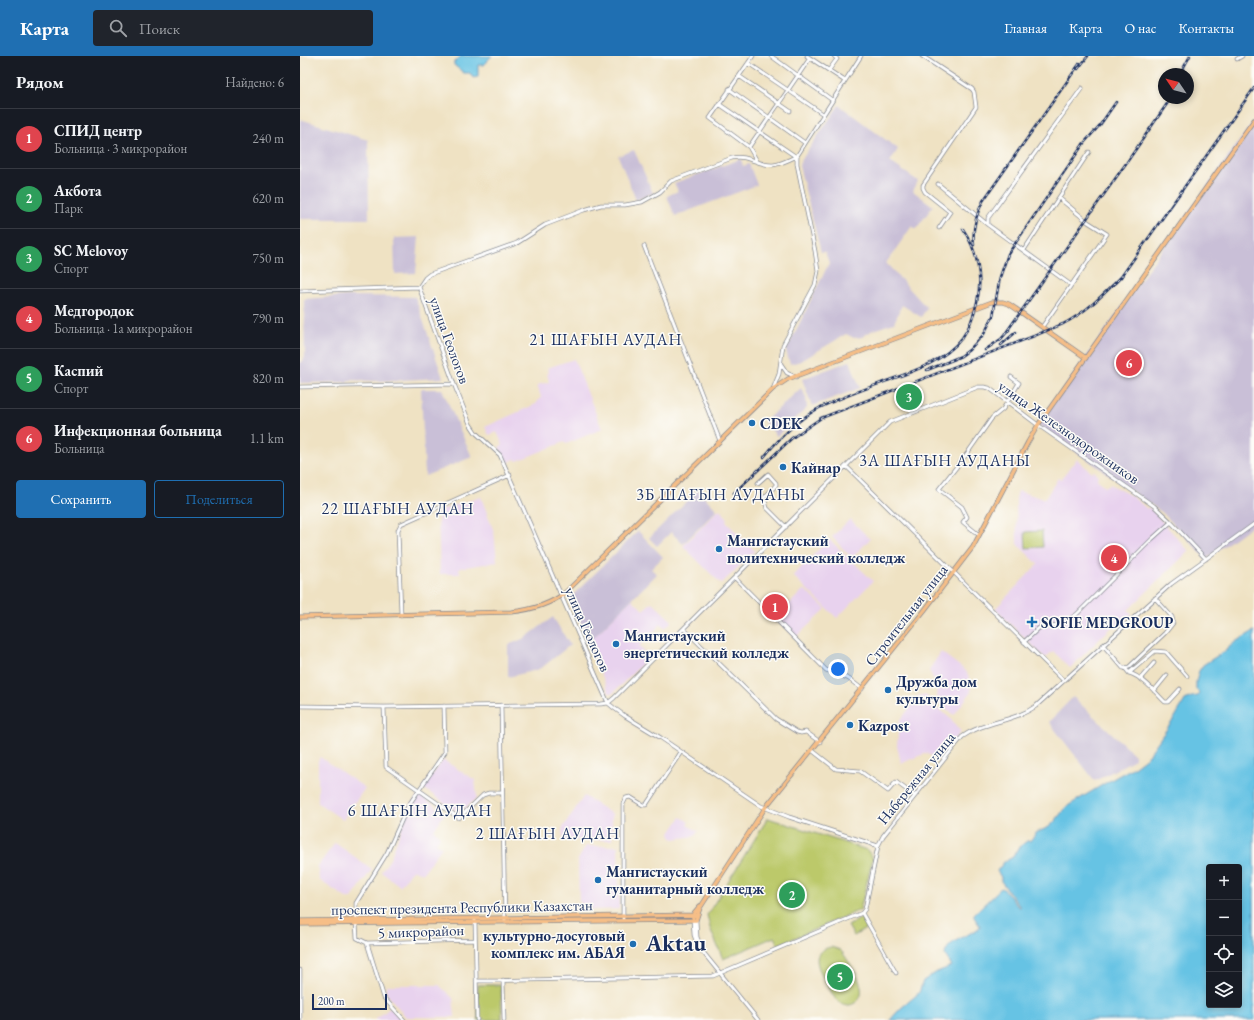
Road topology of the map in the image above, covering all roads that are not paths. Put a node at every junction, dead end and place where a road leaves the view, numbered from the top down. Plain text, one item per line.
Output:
1 (753, 56) edge
2 (771, 56) edge
3 (834, 56) edge
4 (861, 56) edge
5 (922, 56) edge
6 (1242, 56) edge
7 (809, 57) edge
8 (1237, 59) dead end
9 (748, 62) junction
10 (829, 70) junction
11 (798, 75) junction
12 (739, 76) junction
13 (845, 81) junction
14 (1082, 88) dead end
15 (729, 89) junction
16 (788, 90) junction
17 (832, 100) junction
18 (719, 104) junction
19 (778, 104) junction
20 (790, 111) dead end
21 (823, 114) junction
22 (769, 117) junction
23 (1254, 120) edge
24 (760, 131) junction
25 (805, 143) junction
26 (749, 147) junction
27 (1089, 152) dead end
28 (796, 156) junction
29 (757, 161) junction
30 (938, 184) dead end
31 (1059, 198) junction
32 (988, 225) junction
33 (939, 228) dead end
34 (644, 246) dead end
35 (1024, 250) junction
36 (1072, 285) junction
37 (419, 287) junction
38 (300, 290) edge
39 (1042, 327) junction
40 (1086, 358) junction
41 (781, 363) junction
42 (796, 376) junction
43 (1012, 377) dead end
44 (454, 384) junction
45 (300, 387) edge
46 (773, 389) junction
47 (1007, 402) junction
48 (1038, 425) junction
49 (720, 440) junction
50 (846, 466) junction
51 (510, 475) junction
52 (758, 483) dead end
53 (1171, 522) junction
54 (1254, 524) edge
55 (786, 527) junction
56 (979, 535) junction
57 (1206, 559) junction
58 (954, 573) junction
59 (735, 578) junction
60 (561, 596) junction
61 (1155, 598) junction
62 (401, 615) junction
63 (300, 617) edge
64 (684, 629) junction
65 (1024, 642) junction
66 (1103, 645) junction
67 (1154, 663) dead end
68 (1125, 668) junction
69 (1129, 673) junction
70 (1167, 675) dead end
71 (1187, 676) dead end
72 (1140, 679) junction
73 (1064, 681) junction
74 (862, 689) junction
75 (1180, 689) dead end
76 (1154, 691) junction
77 (608, 703) junction
78 (501, 705) junction
79 (300, 706) edge
80 (444, 706) junction
81 (384, 707) junction
82 (820, 742) junction
83 (813, 751) junction
84 (681, 752) junction
85 (419, 789) junction
86 (502, 793) junction
87 (915, 796) junction
88 (765, 808) junction
89 (878, 846) junction
90 (862, 913) junction
91 (695, 918) junction
92 (623, 919) junction
93 (475, 920) junction
94 (505, 920) junction
95 (300, 921) edge
96 (356, 922) junction
97 (300, 924) edge
98 (475, 940) junction
99 (367, 943) junction
100 (300, 970) edge
101 (896, 973) dead end
102 (720, 974) junction
103 (504, 980) junction
104 (476, 981) junction
105 (300, 1020) edge
106 (404, 1020) edge
107 (477, 1020) edge
108 (504, 1020) edge
109 (758, 1020) edge

1 - 9 street
2 - 11 street
3 - 10 street
4 - 13 street
5 - 33 street
6 - 8 street
7 - 10 street
7 - 11 street
9 - 12 street
9 - 16 street
10 - 13 street
11 - 16 street
11 - 17 street
12 - 15 street
12 - 19 street
13 - 17 street
14 - 32 street
15 - 18 street
15 - 22 street
16 - 19 street
16 - 21 street
17 - 21 street
18 - 24 street
18 - 26 street
19 - 20 street
19 - 22 street
21 - 25 street
22 - 24 street
22 - 25 street
23 - 40 main road, Строительная улица
24 - 26 street
24 - 28 street
25 - 28 street
26 - 29 street
27 - 31 street
28 - 29 street
28 - 41 street
29 - 37 street
30 - 32 street
31 - 35 street
31 - 36 street
32 - 35 street
34 - 49 street
35 - 36 street
36 - 39 street
37 - 38 street
37 - 44 street, улица Геологов
39 - 40 main road
39 - 42 main road
40 - 48 main road, Строительная улица
41 - 42 street
41 - 46 street
42 - 46 main road
43 - 47 street
44 - 45 street
44 - 51 street, улица Геологов
46 - 49 main road
47 - 48 street, улица Железнодорожников
47 - 50 street, улица Железнодорожников
47 - 56 street
48 - 53 street, улица Железнодорожников
48 - 56 main road, Строительная улица
49 - 60 main road
50 - 55 street, улица Железнодорожников
50 - 58 street
51 - 60 street, улица Геологов
51 - 62 street
52 - 55 street
53 - 57 street, улица Железнодорожников
53 - 65 street
54 - 57 street, Набережная улица
55 - 59 street, улица Железнодорожников
56 - 58 main road, Строительная улица
57 - 61 street, Набережная улица
58 - 65 street
58 - 74 main road, Строительная улица
59 - 64 street, улица Железнодорожников
59 - 74 street
60 - 62 main road
60 - 77 street, улица Геологов
61 - 66 street, Набережная улица
61 - 68 street
62 - 63 main road
64 - 77 street, улица Железнодорожников
64 - 82 street
65 - 73 street
66 - 68 street
66 - 73 street, Набережная улица
67 - 72 street
68 - 69 street
69 - 71 street
69 - 72 street
70 - 76 street
72 - 76 street
73 - 87 street, Набережная улица
74 - 82 main road, Строительная улица
75 - 76 street
77 - 78 street
77 - 84 street
78 - 80 street
78 - 86 street
79 - 81 street
80 - 81 street
80 - 85 street
81 - 85 street
82 - 83 main road, Строительная улица
83 - 87 street
83 - 88 main road, Строительная улица
84 - 88 street
84 - 92 street
85 - 86 street
85 - 96 street
86 - 94 street
87 - 89 street, Набережная улица
88 - 89 street
88 - 91 main road, Строительная улица
89 - 90 street, Набережная улица
90 - 101 street
90 - 102 street
91 - 92 main road, проспект президента Республики Казахстан
91 - 102 street
92 - 94 main road, проспект президента Республики Казахстан
93 - 94 main road, проспект президента Республики Казахстан
93 - 96 main road, проспект президента Республики Казахстан
93 - 98 street
95 - 96 main road, проспект президента Республики Казахстан
96 - 97 main road, проспект президента Республики Казахстан
96 - 99 street, 5 микрорайон
98 - 99 street, 5 микрорайон
98 - 104 street
99 - 106 street, 5 микрорайон
100 - 105 street
102 - 103 street
102 - 109 street
103 - 104 street
103 - 108 street
104 - 107 street

